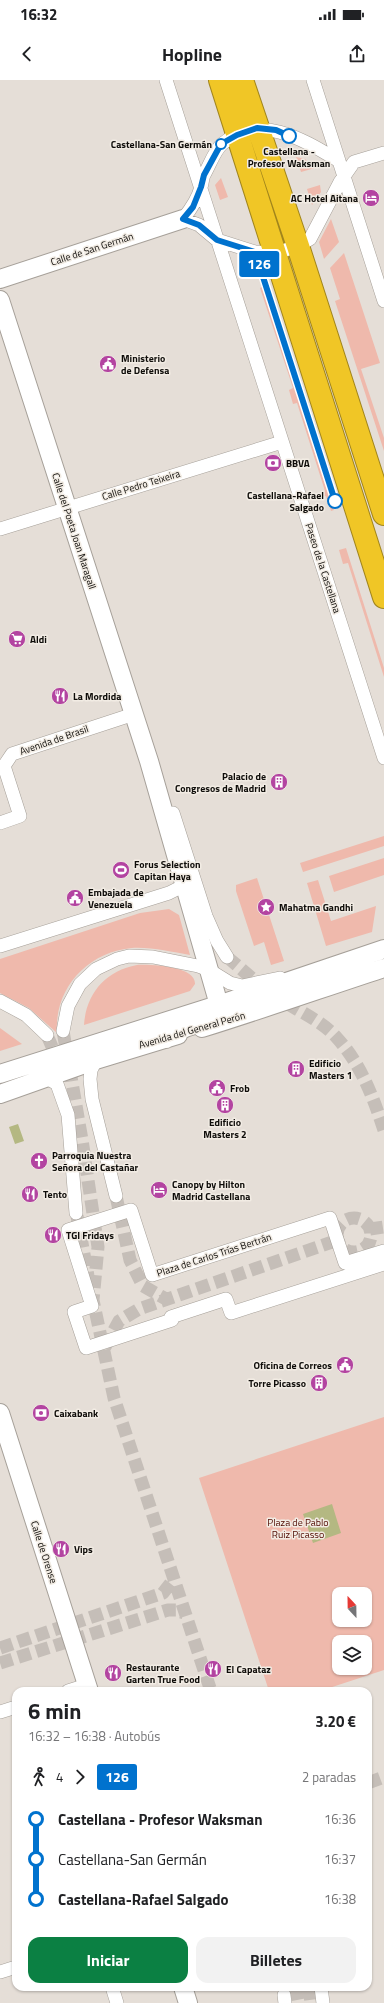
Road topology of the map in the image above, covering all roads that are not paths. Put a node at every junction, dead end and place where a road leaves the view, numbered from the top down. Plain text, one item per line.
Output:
1 (166, 80) edge
2 (220, 80) edge
3 (242, 80) edge
4 (314, 80) edge
5 (257, 128) junction
6 (237, 135) junction
7 (384, 153) edge
8 (340, 161) junction
9 (345, 175) junction
10 (201, 187) junction
11 (183, 219) junction
12 (217, 240) junction
13 (298, 246) junction
14 (276, 253) junction
15 (379, 270) edge
16 (0, 279) edge
17 (0, 300) edge
18 (384, 301) edge
19 (282, 442) junction
20 (67, 508) junction
21 (384, 514) edge
22 (0, 529) edge
23 (384, 597) edge
24 (134, 714) junction
25 (384, 758) edge
26 (149, 762) junction
27 (0, 824) edge
28 (183, 886) junction
29 (0, 946) edge
30 (384, 949) edge
31 (227, 957) tunnel mouth
32 (384, 968) edge
33 (209, 970) junction
34 (304, 975) junction
35 (0, 1001) edge
36 (218, 1005) junction
37 (63, 1031) tunnel mouth
38 (47, 1035) tunnel mouth
39 (166, 1039) junction
40 (96, 1060) junction
41 (0, 1074) edge
42 (47, 1078) junction
43 (0, 1094) edge
44 (116, 1196) tunnel mouth
45 (76, 1213) tunnel mouth
46 (384, 1251) edge
47 (384, 1264) edge
48 (0, 1413) edge
49 (88, 1687) edge
50 (12, 1708) edge
51 (0, 1712) edge
52 (12, 1968) edge
53 (0, 1972) edge
54 (113, 1991) edge
55 (184, 1991) edge
56 (322, 1991) edge
57 (117, 2003) edge
58 (188, 2003) edge
59 (323, 2003) edge

1 - 10 street, Paseo de la Castellana
2 - 6 highway
3 - 5 highway
4 - 8 street
5 - 6 street
5 - 8 street
5 - 13 highway
6 - 10 street
6 - 14 highway
7 - 9 street
8 - 9 street
9 - 13 street
9 - 15 street
10 - 11 street
10 - 12 street, Paseo de la Castellana
11 - 12 street
11 - 16 street, Calle de San Germán
12 - 14 street
12 - 19 street, Paseo de la Castellana
13 - 14 street
13 - 21 highway
14 - 23 highway
15 - 18 street
17 - 20 street, Calle del Poeta Joan Maragall
19 - 20 street, Calle Pedro Teixeira
19 - 25 street, Paseo de la Castellana
20 - 22 street, Calle Pedro Teixeira
20 - 24 street, Calle del Poeta Joan Maragall
24 - 26 street, Calle del Poeta Joan Maragall
24 - 27 street, Avenida de Brasil
26 - 28 street, Calle del Poeta Joan Maragall
26 - 31 street, Calle del Poeta Joan Maragall
28 - 29 street
28 - 33 street, Calle del Poeta Joan Maragall
30 - 34 street, Avenida del General Perón
32 - 39 street, Avenida del General Perón
33 - 34 street, Avenida del General Perón
33 - 36 street, Calle del Poeta Joan Maragall
33 - 37 street, Avenida del General Perón
34 - 36 street, Avenida del General Perón
35 - 38 street
36 - 39 street
36 - 41 street, Avenida del General Perón
39 - 40 street, Avenida del General Perón
40 - 42 street, Avenida del General Perón
40 - 44 street
42 - 43 street, Avenida del General Perón
42 - 45 street
46 - 47 street, Plaza de Carlos Trías Bertrán
48 - 49 street, Calle de Orense
50 - 51 street
52 - 53 street
54 - 57 street
55 - 58 street
56 - 59 street

